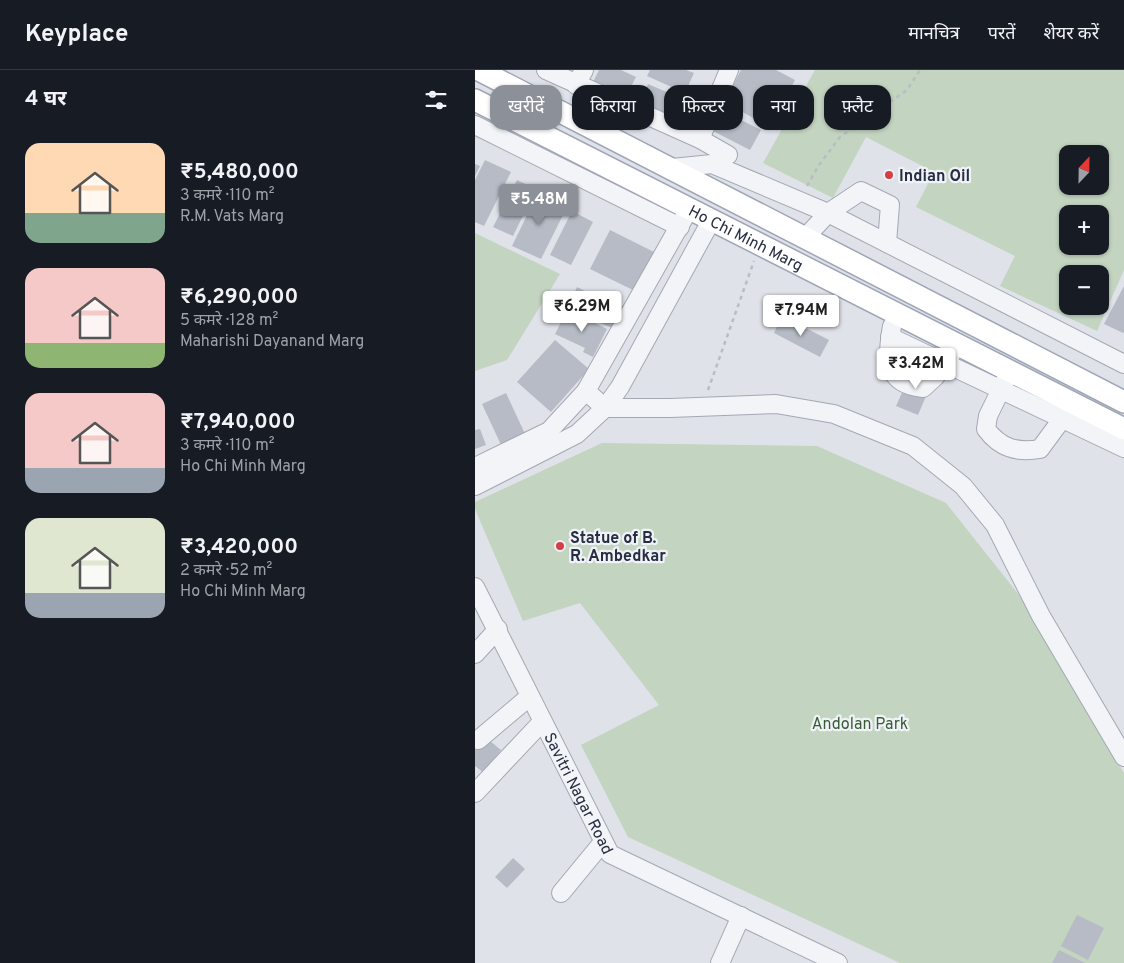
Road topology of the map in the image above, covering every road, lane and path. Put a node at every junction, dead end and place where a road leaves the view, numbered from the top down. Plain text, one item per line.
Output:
1 (479, 70) edge
2 (546, 70) edge
3 (729, 70) edge
4 (920, 70) edge
5 (580, 78) edge
6 (475, 100) edge
7 (475, 125) edge
8 (701, 139) junction
9 (729, 155) dead end
10 (672, 168) junction
11 (803, 192) dead end
12 (828, 213) junction
13 (685, 218) junction
14 (711, 221) junction
15 (805, 238) junction
16 (887, 243) junction
17 (760, 246) junction
18 (663, 257) junction
19 (683, 270) junction
20 (636, 303) junction
21 (895, 314) junction
22 (659, 316) junction
23 (891, 337) junction
24 (958, 345) junction
25 (945, 364) junction
26 (1124, 364) edge
27 (1005, 380) junction
28 (586, 391) junction
29 (1124, 402) edge
30 (702, 407) junction
31 (605, 408) junction
32 (1068, 411) junction
33 (1124, 429) edge
34 (1124, 448) edge
35 (475, 467) edge
36 (475, 486) edge
37 (475, 587) edge
38 (498, 629) junction
39 (475, 654) edge
40 (529, 697) junction
41 (541, 723) junction
42 (478, 740) dead end
43 (1124, 757) edge
44 (478, 783) edge
45 (603, 842) junction
46 (561, 894) dead end
47 (741, 916) junction
48 (720, 963) edge
49 (838, 963) edge

1 - 10 main road, Ho Chi Minh Marg
2 - 5 street
3 - 8 street
4 - 11 path
5 - 8 street
6 - 13 main road, Ho Chi Minh Marg
7 - 13 street
8 - 9 street
10 - 12 street
10 - 15 main road, Ho Chi Minh Marg
12 - 15 street
12 - 16 street
12 - 16 street
13 - 14 main road, Ho Chi Minh Marg
13 - 18 street
14 - 17 main road, Ho Chi Minh Marg
14 - 19 street
15 - 29 main road, Ho Chi Minh Marg
16 - 26 street
17 - 21 main road, Ho Chi Minh Marg
17 - 30 path
18 - 19 street
18 - 20 street
19 - 22 street
20 - 22 street
20 - 28 street
21 - 23 street
21 - 24 main road, Ho Chi Minh Marg
22 - 31 street
23 - 25 street
23 - 25 street
24 - 25 street
24 - 27 main road, Ho Chi Minh Marg
25 - 27 street
27 - 32 main road, Ho Chi Minh Marg
27 - 32 street
28 - 31 street
28 - 35 street
30 - 31 street
30 - 43 street
31 - 36 street
32 - 33 main road, Ho Chi Minh Marg
32 - 34 street
37 - 38 street, Savitri Nagar Road
38 - 39 street
38 - 40 street, Savitri Nagar Road
40 - 41 street, Savitri Nagar Road
40 - 42 street
41 - 44 street
41 - 45 street, Savitri Nagar Road
45 - 46 street
45 - 47 street, Savitri Nagar Road
47 - 48 street
47 - 49 street, Savitri Nagar Road

